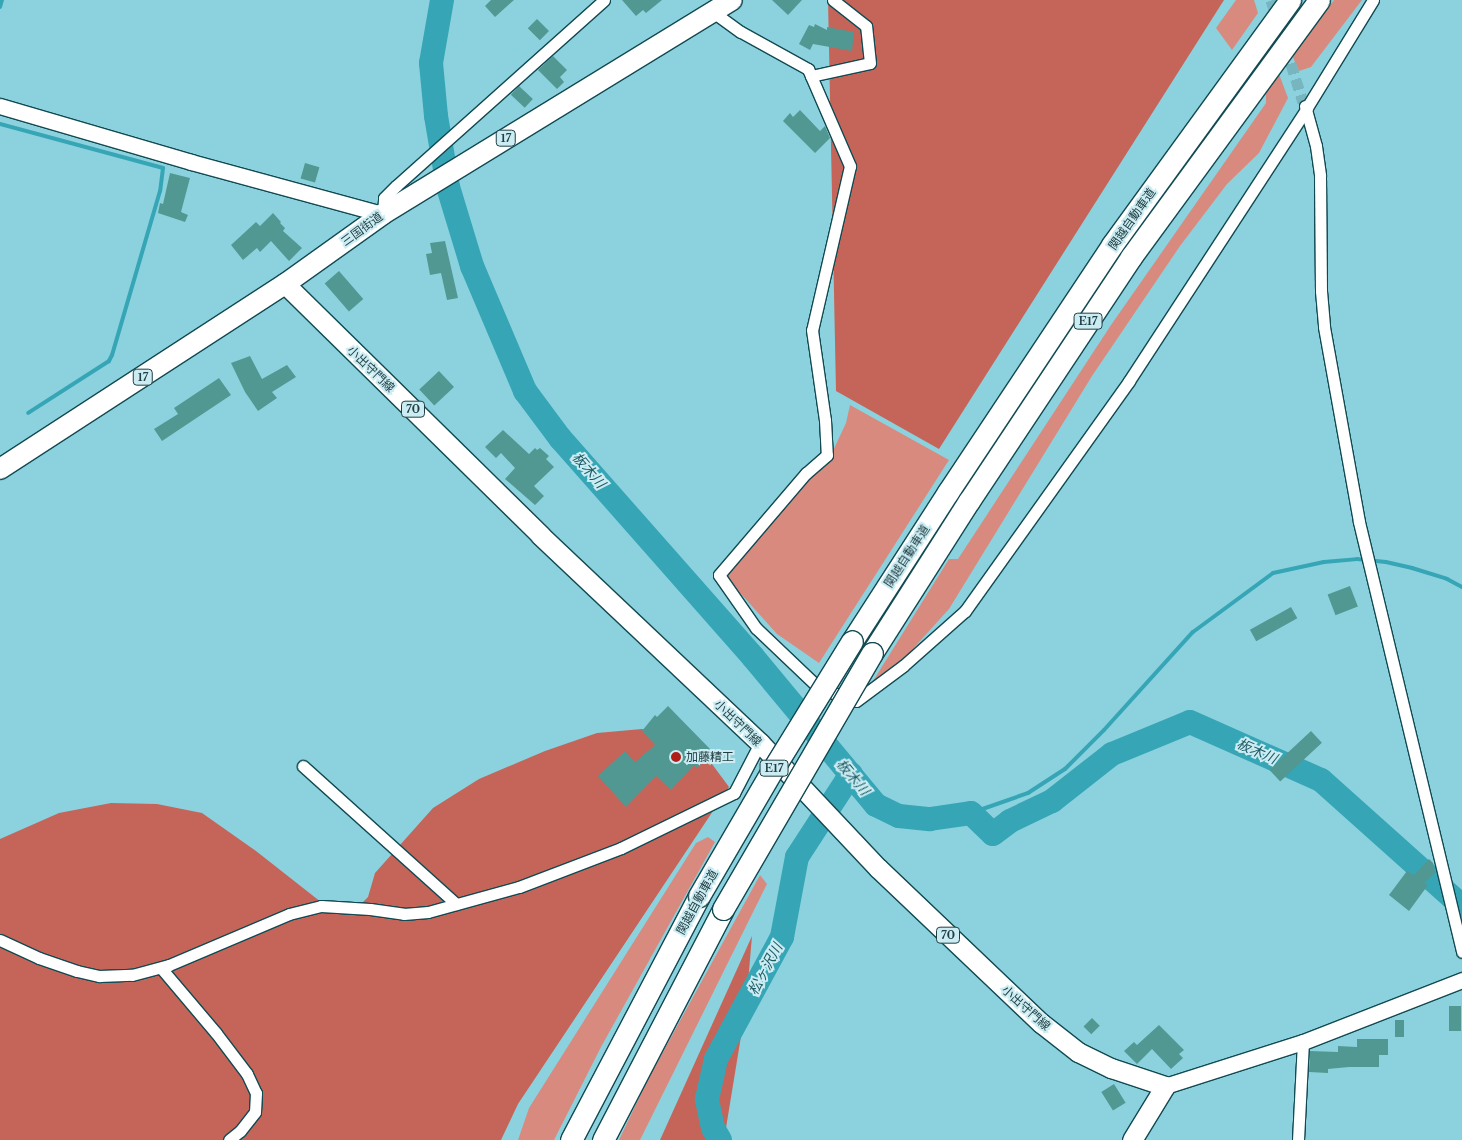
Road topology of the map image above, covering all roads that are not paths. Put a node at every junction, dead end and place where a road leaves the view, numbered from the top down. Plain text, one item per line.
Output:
1 (604, 0) edge
2 (732, 0) edge
3 (833, 0) edge
4 (1290, 0) edge
5 (1319, 0) edge
6 (1372, 0) edge
7 (713, 12) junction
8 (811, 76) junction
9 (0, 106) edge
10 (1304, 106) junction
11 (382, 214) junction
12 (286, 284) junction
13 (0, 469) edge
14 (760, 743) junction
15 (303, 766) dead end
16 (456, 904) junction
17 (0, 940) edge
18 (1462, 952) edge
19 (161, 968) junction
20 (1462, 980) edge
21 (1303, 1042) junction
22 (1165, 1086) junction
23 (229, 1140) edge
24 (570, 1140) edge
25 (603, 1140) edge
26 (1132, 1140) edge
27 (1298, 1140) edge

1 - 11 street
2 - 7 highway, 三国街道 / 17
3 - 8 street
4 - 24 highway, 関越自動車道 / E17, bridge
5 - 25 highway, 関越自動車道 / E17, bridge
6 - 10 street
7 - 8 street
7 - 11 highway, 三国街道 / 17
8 - 10 street
9 - 11 street
10 - 18 street
11 - 12 highway, 三国街道 / 17
12 - 13 highway, 三国街道 / 17
12 - 14 main road, 小出守門線 / 70
14 - 16 street
14 - 22 main road, 小出守門線 / 70
15 - 16 street
16 - 19 street
17 - 19 street
19 - 23 street
20 - 21 street
21 - 22 street
21 - 27 street
22 - 26 main road

